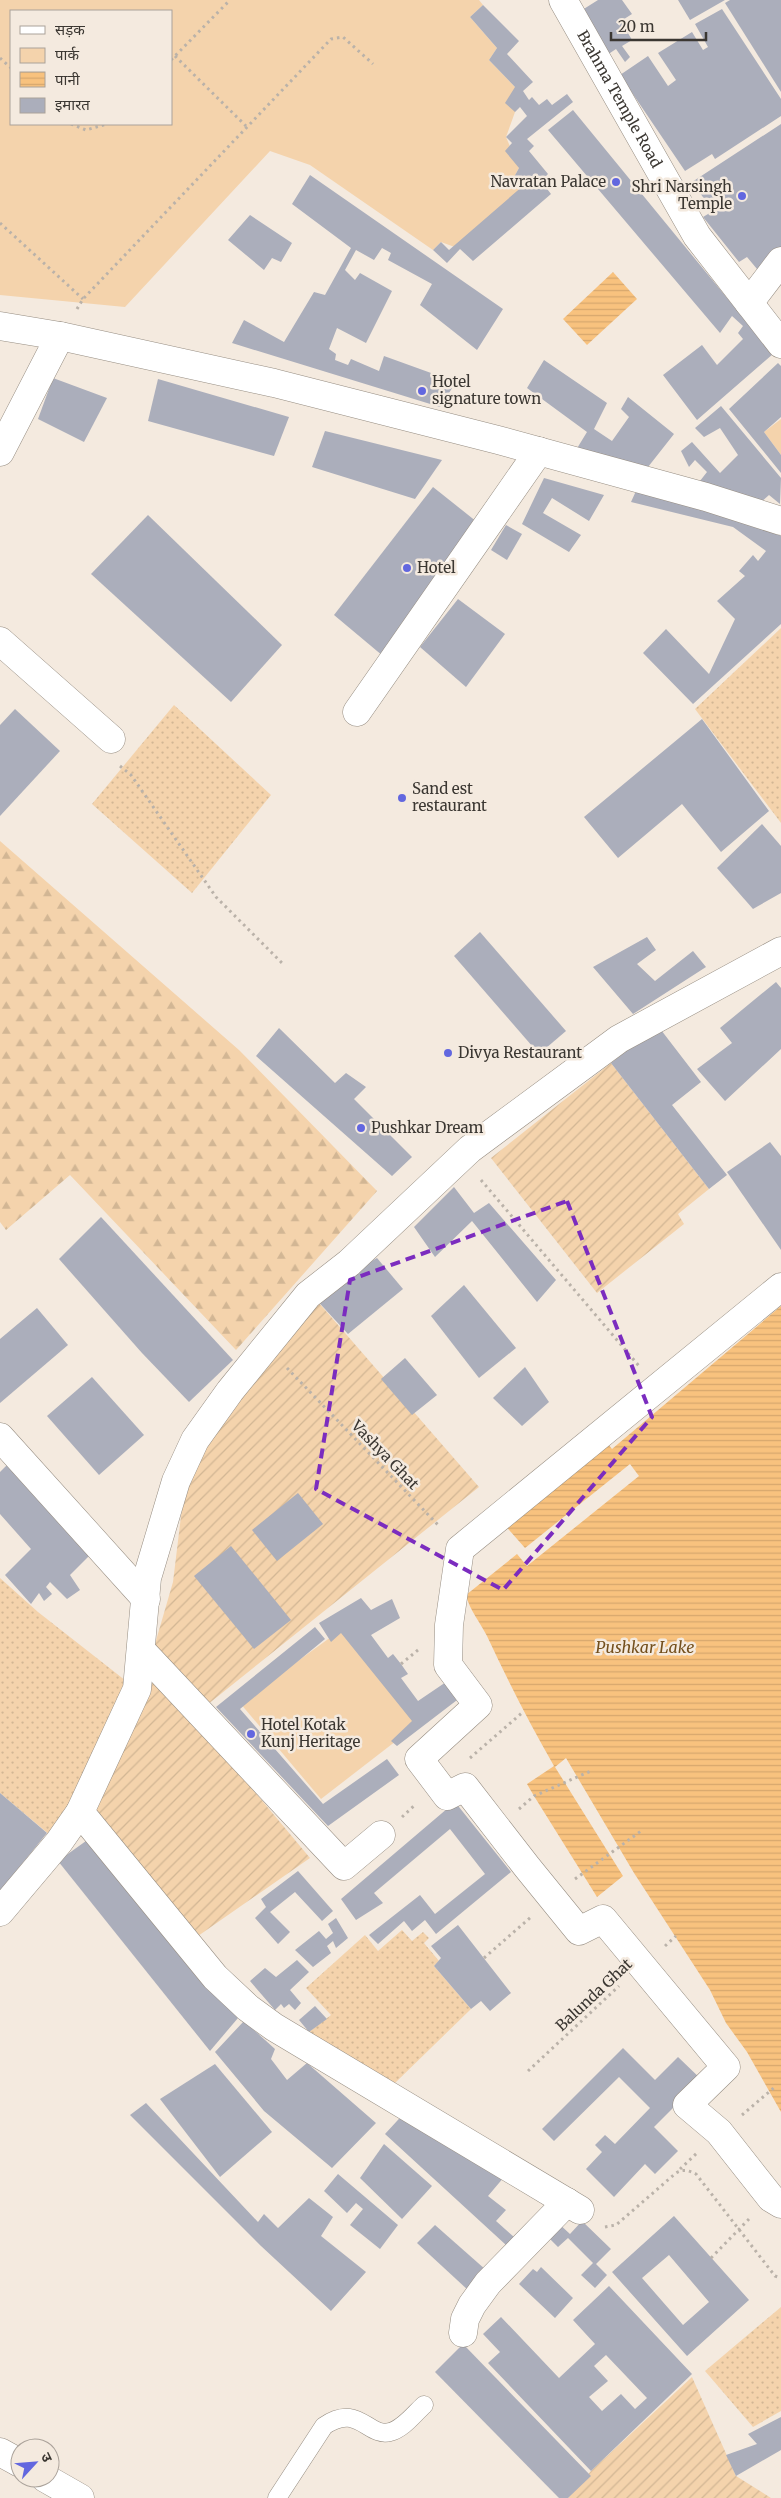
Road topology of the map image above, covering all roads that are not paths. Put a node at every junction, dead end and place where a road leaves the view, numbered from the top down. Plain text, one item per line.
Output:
1 (563, 0) edge
2 (781, 261) edge
3 (749, 303) junction
4 (0, 326) edge
5 (60, 336) junction
6 (781, 344) edge
7 (539, 451) junction
8 (0, 452) edge
9 (781, 521) edge
10 (0, 641) edge
11 (357, 712) dead end
12 (111, 739) road end
13 (781, 951) edge
14 (781, 1287) edge
15 (0, 1438) edge
16 (146, 1599) junction
17 (142, 1650) junction
18 (80, 1812) junction
19 (381, 1835) dead end
20 (0, 1912) edge
21 (776, 2201) edge
22 (463, 2333) dead end
23 (424, 2405) dead end
24 (60, 2486) edge
25 (80, 2498) edge
26 (277, 2498) edge

1 - 3 street, Brahma Temple Road
2 - 3 street
3 - 6 street, Brahma Temple Road
4 - 5 street
5 - 7 street
5 - 8 street
7 - 9 street
7 - 11 street
10 - 12 street
13 - 16 street
14 - 21 street
15 - 16 street
16 - 17 street
17 - 18 street
17 - 19 street
18 - 20 street
18 - 22 street
23 - 26 lane
24 - 25 street

